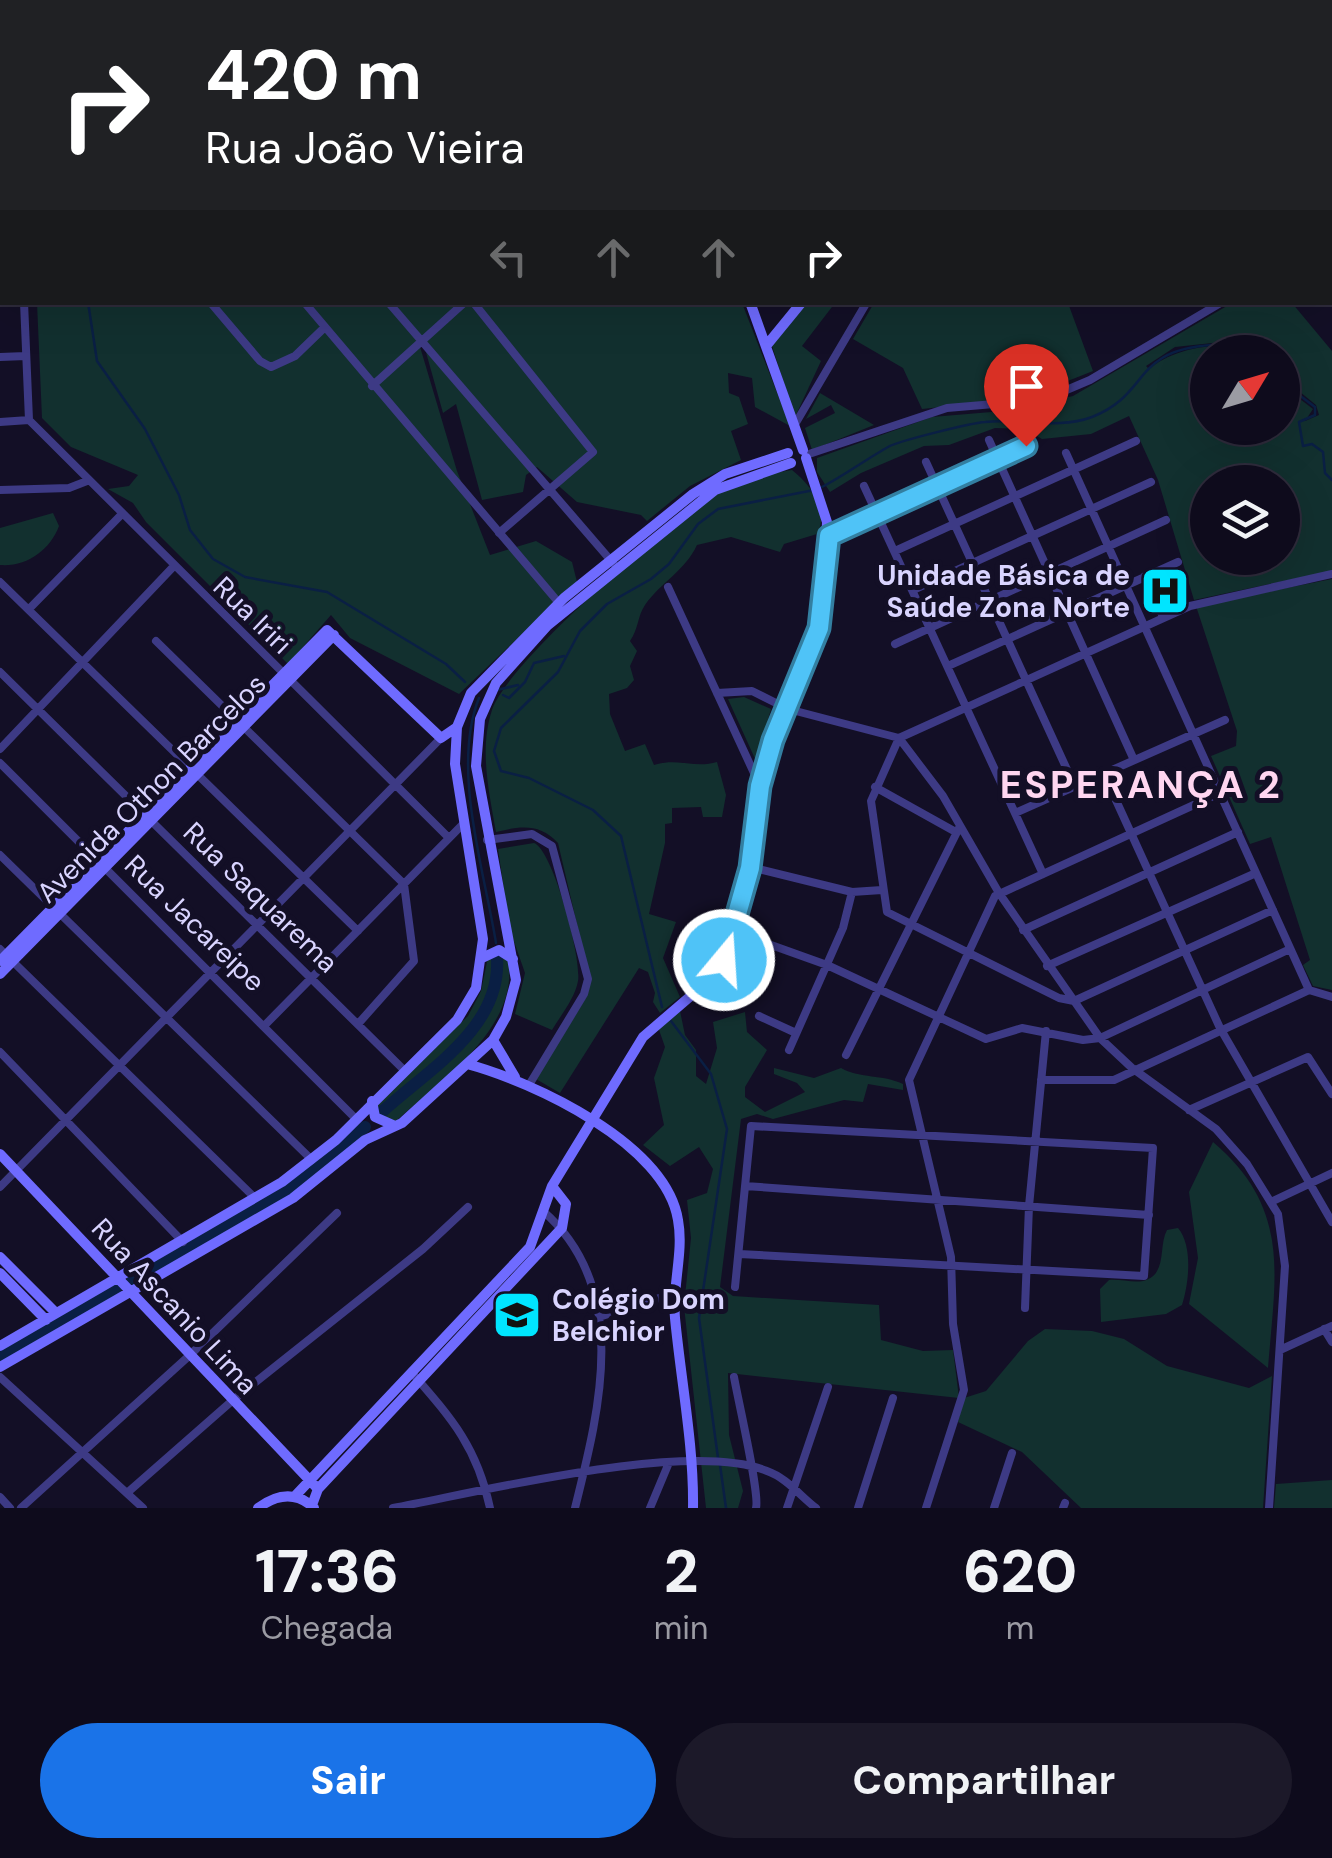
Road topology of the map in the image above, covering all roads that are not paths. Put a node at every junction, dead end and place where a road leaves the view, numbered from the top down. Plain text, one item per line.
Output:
1 (24, 305) edge
2 (213, 305) edge
3 (307, 305) edge
4 (390, 305) edge
5 (462, 305) edge
6 (476, 305) edge
7 (751, 305) edge
8 (800, 305) edge
9 (865, 305) edge
10 (1217, 305) edge
11 (325, 327) junction
12 (421, 342) junction
13 (766, 346) junction
14 (26, 356) junction
15 (0, 357) edge
16 (372, 386) junction
17 (29, 420) junction
18 (0, 422) edge
19 (794, 427) junction
20 (989, 440) dead end
21 (1136, 441) dead end
22 (1026, 446) dead end
23 (1066, 453) dead end
24 (805, 455) junction
25 (790, 458) junction
26 (997, 458) junction
27 (926, 462) dead end
28 (1073, 470) junction
29 (87, 481) junction
30 (1151, 482) dead end
31 (815, 484) junction
32 (864, 486) dead end
33 (937, 486) junction
34 (0, 490) edge
35 (551, 491) junction
36 (1014, 496) junction
37 (1090, 508) junction
38 (876, 514) junction
39 (120, 516) junction
40 (1166, 520) dead end
41 (954, 524) junction
42 (499, 533) junction
43 (1032, 535) junction
44 (829, 536) junction
45 (1108, 546) junction
46 (895, 552) junction
47 (1178, 562) dead end
48 (613, 563) junction
49 (971, 563) junction
50 (173, 567) junction
51 (1050, 574) junction
52 (1332, 574) edge
53 (1145, 576) junction
54 (0, 582) edge
55 (1125, 584) junction
56 (668, 587) dead end
57 (913, 590) junction
58 (989, 600) junction
59 (558, 603) junction
60 (29, 609) junction
61 (1066, 611) junction
62 (1163, 616) junction
63 (1145, 625) junction
64 (930, 628) junction
65 (1007, 639) junction
66 (156, 641) dead end
67 (895, 644) dead end
68 (1084, 652) junction
69 (83, 664) junction
70 (948, 666) junction
71 (0, 672) edge
72 (285, 678) junction
73 (1025, 679) junction
74 (471, 693) junction
75 (717, 693) junction
76 (487, 704) junction
77 (966, 706) junction
78 (788, 708) junction
79 (38, 710) junction
80 (1225, 720) dead end
81 (241, 723) junction
82 (457, 727) junction
83 (1193, 735) junction
84 (441, 738) junction
85 (899, 738) junction
86 (0, 749) edge
87 (1134, 760) junction
88 (0, 763) edge
89 (193, 771) junction
90 (1104, 774) junction
91 (396, 786) junction
92 (760, 786) junction
93 (875, 787) junction
94 (1075, 787) junction
95 (1220, 793) junction
96 (1015, 813) junction
97 (148, 818) junction
98 (464, 824) junction
99 (957, 829) junction
100 (350, 832) junction
101 (1238, 832) junction
102 (1132, 834) junction
103 (449, 838) junction
104 (487, 840) junction
105 (0, 855) edge
106 (102, 864) junction
107 (750, 868) junction
108 (1150, 873) junction
109 (1256, 873) junction
110 (1043, 874) junction
111 (304, 879) junction
112 (404, 884) junction
113 (882, 890) junction
114 (852, 892) junction
115 (999, 894) junction
116 (56, 910) junction
117 (1273, 910) junction
118 (1167, 912) junction
119 (908, 924) junction
120 (258, 926) junction
121 (1023, 930) junction
122 (358, 931) junction
123 (735, 932) junction
124 (1290, 948) junction
125 (1184, 951) junction
126 (966, 953) junction
127 (5, 956) edge
128 (482, 958) junction
129 (513, 960) junction
130 (828, 965) junction
131 (1047, 966) junction
132 (212, 972) junction
133 (0, 974) edge
134 (311, 978) junction
135 (876, 989) junction
136 (1202, 990) junction
137 (1309, 990) junction
138 (1332, 996) edge
139 (1074, 1000) junction
140 (759, 1016) dead end
141 (937, 1018) junction
142 (166, 1019) junction
143 (266, 1024) junction
144 (358, 1024) junction
145 (1220, 1028) junction
146 (1046, 1031) junction
147 (796, 1033) junction
148 (1100, 1038) junction
149 (493, 1040) junction
150 (789, 1050) dead end
151 (0, 1052) edge
152 (846, 1055) dead end
153 (466, 1064) junction
154 (120, 1066) junction
155 (1132, 1068) junction
156 (404, 1070) junction
157 (515, 1078) junction
158 (1041, 1080) junction
159 (1252, 1082) junction
160 (528, 1085) junction
161 (1332, 1094) edge
162 (372, 1100) junction
163 (1189, 1110) junction
164 (356, 1119) junction
165 (66, 1120) junction
166 (591, 1120) junction
167 (402, 1123) junction
168 (920, 1135) junction
169 (365, 1140) junction
170 (1035, 1140) junction
171 (0, 1154) edge
172 (312, 1160) junction
173 (16, 1171) junction
174 (1332, 1174) edge
175 (1309, 1183) junction
176 (552, 1186) junction
177 (746, 1186) junction
178 (0, 1187) edge
179 (255, 1198) junction
180 (937, 1200) junction
181 (1272, 1202) junction
182 (1029, 1206) junction
183 (468, 1207) dead end
184 (543, 1210) junction
185 (338, 1213) dead end
186 (1148, 1215) junction
187 (1332, 1222) edge
188 (562, 1228) junction
189 (183, 1242) junction
190 (739, 1254) junction
191 (0, 1257) edge
192 (952, 1267) junction
193 (1027, 1272) junction
194 (0, 1274) edge
195 (118, 1277) junction
196 (736, 1287) dead end
197 (129, 1292) junction
198 (676, 1293) junction
199 (1025, 1308) dead end
200 (51, 1316) junction
201 (471, 1317) junction
202 (599, 1317) junction
203 (1328, 1327) edge
204 (1332, 1342) edge
205 (0, 1346) edge
206 (1280, 1350) junction
207 (190, 1355) junction
208 (0, 1367) edge
209 (0, 1377) edge
210 (415, 1377) junction
211 (734, 1377) dead end
212 (828, 1387) dead end
213 (893, 1398) dead end
214 (233, 1400) junction
215 (82, 1451) junction
216 (1012, 1454) dead end
217 (694, 1462) junction
218 (668, 1464) junction
219 (748, 1465) junction
220 (584, 1471) junction
221 (314, 1485) junction
222 (486, 1490) junction
223 (794, 1491) junction
224 (127, 1493) junction
225 (296, 1495) junction
226 (0, 1497) edge
227 (131, 1504) edge
228 (313, 1506) edge
229 (10, 1508) edge
230 (21, 1508) edge
231 (143, 1508) edge
232 (258, 1508) edge
233 (393, 1508) edge
234 (490, 1508) edge
235 (574, 1508) edge
236 (650, 1508) edge
237 (692, 1508) edge
238 (756, 1508) edge
239 (787, 1508) edge
240 (816, 1508) edge
241 (858, 1508) edge
242 (926, 1508) edge
243 (994, 1508) edge
244 (1270, 1508) edge

1 - 14 street
2 - 11 street
3 - 11 street
4 - 12 street
5 - 12 street
6 - 35 street
7 - 13 street
8 - 13 street
9 - 19 street
10 - 24 street
11 - 16 street
12 - 16 street
12 - 35 street
13 - 19 street
14 - 15 street
14 - 17 street
16 - 42 street
17 - 18 street
17 - 29 street, Rua Iriri
19 - 24 street
19 - 25 street
20 - 26 street
21 - 28 street
22 - 26 street
23 - 28 street
24 - 25 street
24 - 31 street
25 - 31 street
25 - 48 street
26 - 33 street
26 - 36 street
27 - 33 street
28 - 36 street
28 - 37 street
29 - 34 street
29 - 39 street, Rua Iriri
30 - 37 street
31 - 44 street
32 - 38 street
33 - 38 street
33 - 41 street
35 - 42 street
35 - 48 street
36 - 41 street
36 - 43 street
37 - 43 street
37 - 45 street
38 - 44 street
38 - 46 street
39 - 50 street, Rua Iriri
39 - 60 street
40 - 45 street
41 - 46 street
41 - 49 street
42 - 59 street
43 - 49 street
43 - 51 street
44 - 78 street
45 - 51 street
45 - 55 street
46 - 57 street
47 - 53 street
48 - 59 street
48 - 76 street
49 - 57 street
49 - 58 street
50 - 69 street
50 - 72 street, Rua Iriri
51 - 58 street
51 - 61 street
52 - 62 street
53 - 55 street
53 - 62 street
54 - 60 street
55 - 61 street
55 - 63 street
56 - 75 street
57 - 64 street
58 - 64 street
58 - 65 street
59 - 74 street
60 - 69 street
61 - 65 street
61 - 68 street
62 - 63 street
63 - 68 street
63 - 83 street
64 - 67 street
64 - 70 street
65 - 70 street
65 - 73 street
66 - 81 street
68 - 73 street
68 - 87 street
69 - 79 street
69 - 89 street
70 - 77 street
71 - 79 street, Rua Saquarema
72 - 81 street, Avenida Othon Barcelos
72 - 84 street, Avenida Othon Barcelos
72 - 91 street, Rua Iriri
73 - 77 street
73 - 94 street
74 - 76 street
74 - 82 street
75 - 78 street
75 - 92 street
76 - 104 street
77 - 85 street
77 - 96 street
78 - 85 street
78 - 92 street
79 - 86 street
79 - 97 street, Rua Saquarema
80 - 83 street
81 - 89 street, Avenida Othon Barcelos
81 - 100 street
82 - 84 street
82 - 98 street
83 - 87 street
83 - 95 street
84 - 91 street
85 - 93 street
85 - 99 street
87 - 90 street
88 - 106 street, Rua Jacareipe
89 - 97 street, Avenida Othon Barcelos
89 - 111 street
90 - 94 street
90 - 102 street
91 - 100 street
91 - 103 street, Rua Iriri
92 - 107 street
93 - 99 street
93 - 113 street
94 - 96 street
95 - 101 street
95 - 102 street
96 - 110 street
97 - 106 street, Avenida Othon Barcelos
97 - 120 street, Rua Saquarema
98 - 103 street
98 - 128 street
99 - 115 street
99 - 119 street
100 - 111 street
100 - 112 street
101 - 108 street
101 - 109 street
102 - 108 street
102 - 110 street
103 - 112 street
104 - 129 street
104 - 160 street
105 - 116 street
106 - 116 street, Avenida Othon Barcelos
106 - 132 street, Rua Jacareipe
107 - 114 street
107 - 123 street
108 - 118 street
108 - 121 street
109 - 117 street
109 - 118 street
110 - 115 street
111 - 120 street
111 - 122 street
112 - 122 street
112 - 144 street
113 - 114 street
113 - 119 street
114 - 130 street
115 - 121 street
115 - 126 street
116 - 127 street, Avenida Othon Barcelos
116 - 142 street
117 - 124 street
117 - 125 street
118 - 125 street
118 - 131 street
119 - 126 street
119 - 135 street
120 - 132 street
120 - 134 street, Rua Saquarema
121 - 131 street
122 - 134 street
123 - 130 street
123 - 166 street
124 - 136 street
124 - 137 street
125 - 136 street
125 - 139 street
126 - 139 street
126 - 141 street
127 - 133 street, Avenida Othon Barcelos
127 - 154 street
128 - 129 street
128 - 156 street
129 - 149 street
130 - 135 street
130 - 147 street
131 - 139 street
132 - 142 street
132 - 143 street, Rua Jacareipe
134 - 143 street
134 - 144 street, Rua Saquarema
135 - 141 street
135 - 152 street
136 - 145 street
136 - 148 street
137 - 138 street
137 - 145 street
139 - 148 street
140 - 147 street
141 - 146 street
141 - 168 street
142 - 154 street
142 - 172 street
143 - 164 street, Rua Jacareipe
144 - 156 street, Rua Saquarema
145 - 155 street
145 - 159 street
146 - 148 street
146 - 158 street
147 - 150 street
148 - 155 street
149 - 153 street
149 - 157 street
151 - 165 street
153 - 157 street
153 - 167 street
154 - 165 street
154 - 179 street
155 - 158 street
155 - 163 street
156 - 162 street
157 - 160 street
158 - 170 street
159 - 161 street
159 - 163 street
159 - 175 street
160 - 166 street
162 - 164 street
162 - 167 street
163 - 181 street
164 - 169 street
164 - 172 street
165 - 173 street
165 - 189 street
166 - 176 street
166 - 198 street
167 - 169 street
168 - 170 street
168 - 177 street
168 - 180 street
169 - 197 street
170 - 182 street
170 - 186 street
171 - 173 street, Rua Ascanio Lima
172 - 179 street
173 - 178 street
173 - 195 street, Rua Ascanio Lima
174 - 175 street
175 - 181 street
175 - 187 street
176 - 184 street
176 - 188 street
177 - 180 street
177 - 190 street
179 - 189 street
180 - 182 street
180 - 192 street
181 - 206 street
182 - 186 street
182 - 193 street
183 - 214 street
184 - 188 street
184 - 201 street
185 - 207 street
186 - 193 street
188 - 201 street
188 - 202 street
189 - 195 street
190 - 192 street
190 - 196 street
191 - 200 street
192 - 193 street
192 - 242 street
193 - 199 street
194 - 200 street
195 - 197 street, Rua Ascanio Lima
195 - 200 street
197 - 207 street, Rua Ascanio Lima
197 - 208 street
198 - 202 street
198 - 217 street
200 - 205 street
201 - 210 street
202 - 220 street
203 - 204 street
203 - 206 street
206 - 244 street
207 - 214 street, Rua Ascanio Lima
207 - 215 street
209 - 215 street
210 - 221 street
210 - 222 street
211 - 219 street
212 - 223 street
213 - 241 street
214 - 221 street, Rua Ascanio Lima
214 - 224 street
215 - 224 street
215 - 230 street
216 - 243 street
217 - 218 street
217 - 219 street
217 - 237 street
218 - 220 street
218 - 236 street
219 - 223 street
219 - 238 street
220 - 222 street
220 - 235 street
221 - 225 street
221 - 228 street
222 - 233 street
222 - 234 street
223 - 239 street
223 - 240 street
224 - 227 street
225 - 228 street
225 - 232 street
226 - 229 street
227 - 231 street

